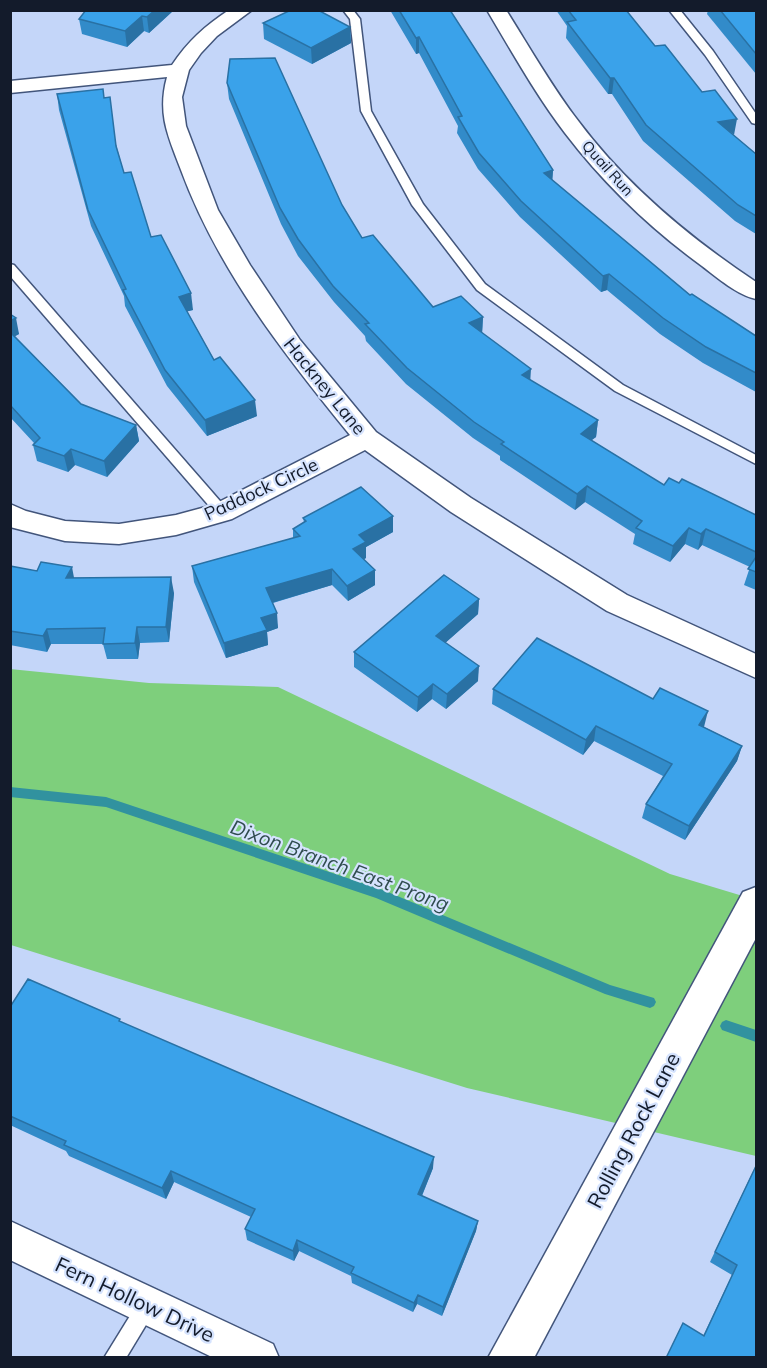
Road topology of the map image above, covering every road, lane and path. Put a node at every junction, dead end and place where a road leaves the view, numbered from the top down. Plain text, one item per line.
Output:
1 (243, 10) edge
2 (348, 10) edge
3 (496, 10) edge
4 (674, 10) edge
5 (179, 70) junction
6 (10, 87) edge
7 (756, 121) edge
8 (10, 268) edge
9 (756, 292) edge
10 (367, 438) junction
11 (756, 460) edge
12 (222, 512) junction
13 (10, 514) edge
14 (756, 667) edge
15 (756, 903) edge
16 (10, 1240) edge
17 (148, 1305) junction
18 (114, 1358) edge
19 (259, 1358) edge
20 (510, 1358) edge

1 - 5 street, Hackney Lane
2 - 11 lane
3 - 9 street, Quail Run
4 - 7 lane
5 - 6 street
5 - 10 street, Hackney Lane
8 - 12 lane
10 - 12 street, Paddock Circle
10 - 14 street, Hackney Lane
12 - 13 street, Paddock Circle
15 - 20 street, Rolling Rock Lane
16 - 17 street, Fern Hollow Drive
17 - 18 lane
17 - 19 street, Fern Hollow Drive

